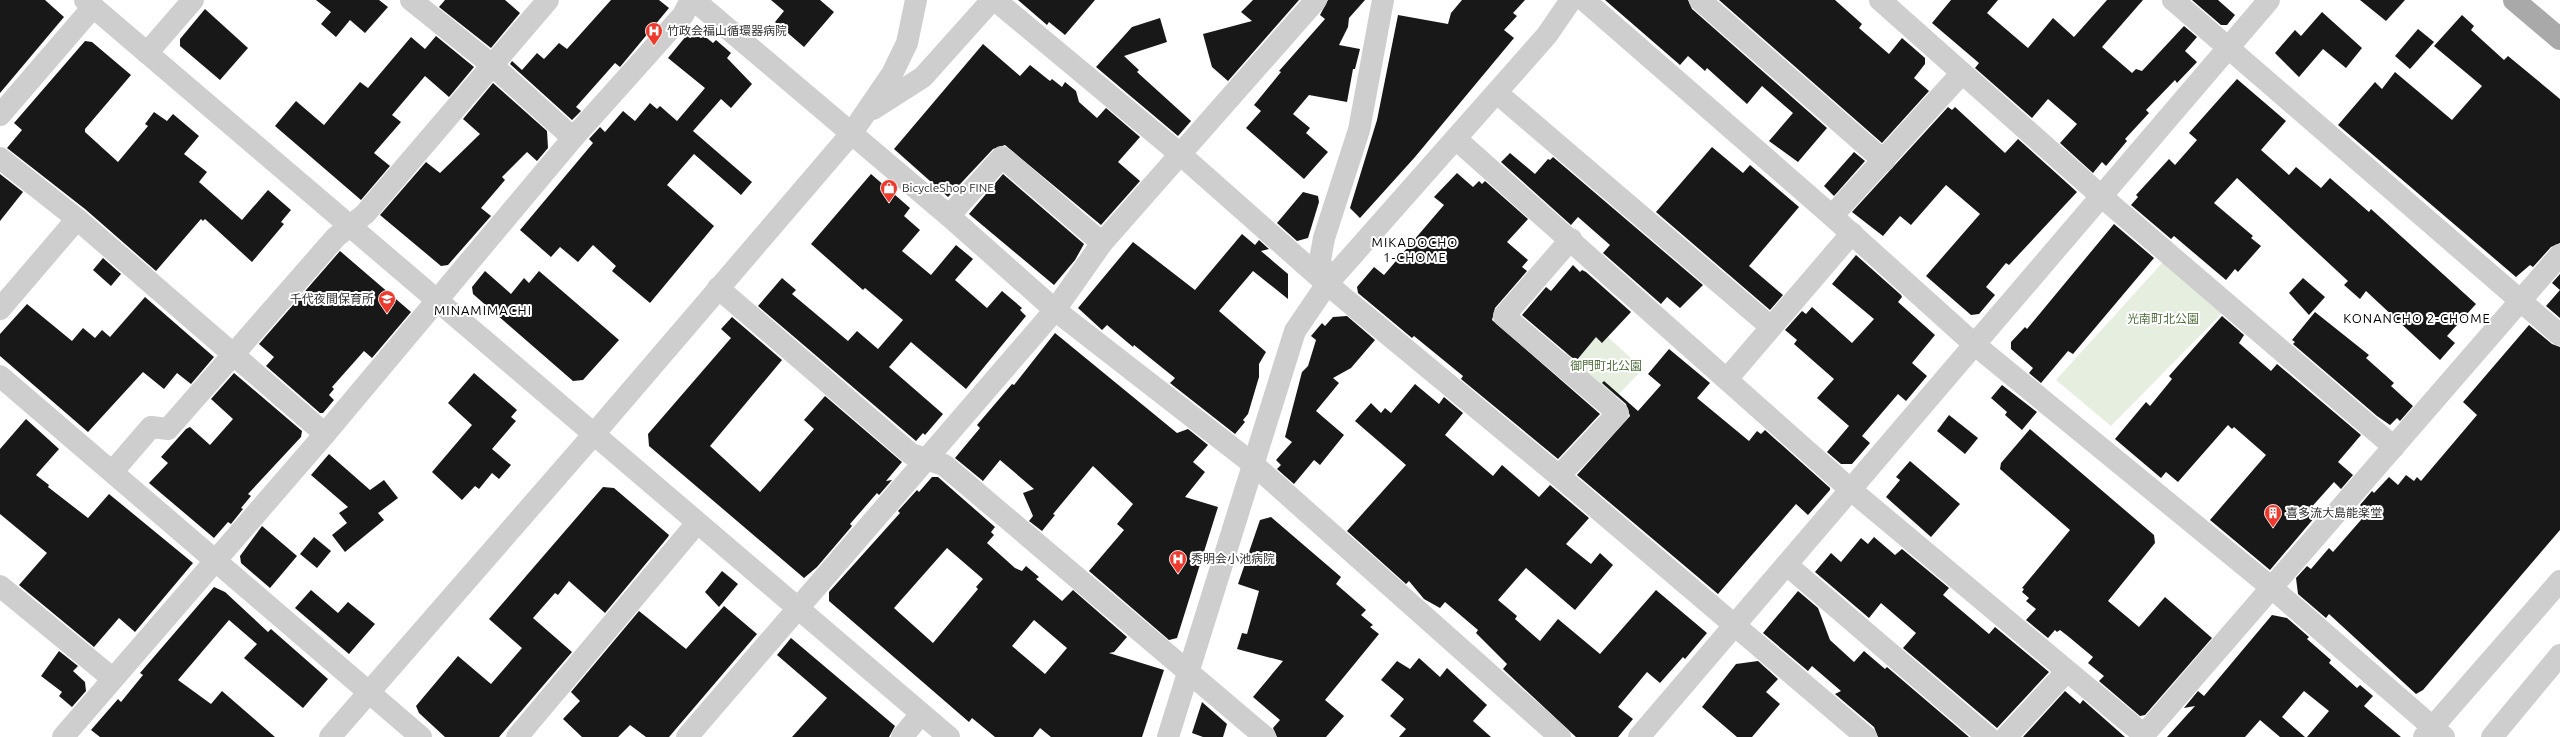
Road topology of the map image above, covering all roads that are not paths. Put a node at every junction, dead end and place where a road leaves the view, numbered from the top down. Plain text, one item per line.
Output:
1 (193, 0) edge
2 (411, 0) edge
3 (548, 0) edge
4 (692, 0) edge
5 (916, 0) edge
6 (992, 0) edge
7 (995, 0) edge
8 (1316, 0) edge
9 (1383, 0) edge
10 (1571, 0) edge
11 (1584, 0) edge
12 (1700, 0) edge
13 (1880, 0) edge
14 (2173, 0) edge
15 (2269, 0) edge
16 (2514, 0) edge
17 (89, 4) edge
18 (2560, 39) edge
19 (2229, 49) junction
20 (147, 53) junction
21 (492, 65) junction
22 (1962, 73) junction
23 (1497, 93) junction
24 (866, 114) junction
25 (0, 115) edge
26 (851, 134) junction
27 (573, 138) junction
28 (1456, 139) junction
29 (1180, 154) junction
30 (0, 158) edge
31 (1884, 161) junction
32 (2101, 196) junction
33 (949, 216) junction
34 (1832, 216) junction
35 (77, 219) junction
36 (350, 226) junction
37 (1852, 233) junction
38 (1571, 239) junction
39 (1102, 243) junction
40 (2560, 254) edge
41 (1327, 284) junction
42 (718, 288) junction
43 (2521, 300) junction
44 (438, 301) junction
45 (0, 309) edge
46 (1055, 310) junction
47 (1771, 327) junction
48 (2560, 335) edge
49 (1974, 344) junction
50 (233, 356) junction
51 (0, 376) edge
52 (1727, 379) junction
53 (325, 434) junction
54 (594, 434) junction
55 (2394, 447) junction
56 (928, 458) junction
57 (1254, 464) junction
58 (113, 472) junction
59 (1559, 476) junction
60 (1851, 490) junction
61 (697, 523) junction
62 (214, 560) junction
63 (1787, 564) junction
64 (2560, 581) edge
65 (0, 586) edge
66 (2272, 588) junction
67 (797, 607) junction
68 (1734, 626) junction
69 (2560, 655) edge
70 (2067, 671) junction
71 (1188, 672) junction
72 (112, 678) junction
73 (369, 691) junction
74 (921, 714) junction
75 (2433, 734) edge
76 (2143, 736) edge
77 (63, 737) edge
78 (330, 737) edge
79 (421, 737) edge
80 (517, 737) edge
81 (687, 737) edge
82 (902, 737) edge
83 (949, 737) edge
84 (1168, 737) edge
85 (1265, 737) edge
86 (1560, 737) edge
87 (1639, 737) edge
88 (1866, 737) edge
89 (1988, 737) edge
90 (2006, 737) edge
91 (2492, 737) edge

1 - 20 street
2 - 21 street
3 - 21 street
4 - 26 street
4 - 27 street
5 - 24 street
6 - 24 street
7 - 29 street
8 - 29 street
9 - 41 street
10 - 23 street
11 - 34 street
12 - 31 street
13 - 22 street
14 - 19 street
15 - 19 street
16 - 18 main road
17 - 20 street
17 - 25 street
19 - 32 street
19 - 43 street
20 - 36 street
21 - 27 street
21 - 36 street
22 - 31 street
22 - 32 street
23 - 28 street
23 - 47 street
24 - 26 street
26 - 33 street
26 - 42 street
27 - 44 street
28 - 38 street
28 - 41 street
29 - 39 street
29 - 41 street
30 - 35 street
31 - 34 street
32 - 49 street
32 - 55 street
33 - 39 street
33 - 46 street
34 - 37 street
35 - 45 street
35 - 50 street
36 - 44 street
36 - 50 street
37 - 47 street
37 - 49 street
38 - 52 street
38 - 59 street
39 - 46 street
40 - 43 street
41 - 57 street
41 - 59 street
42 - 54 street
42 - 56 street
43 - 48 street
43 - 55 street
44 - 53 street
44 - 54 street
46 - 56 street
46 - 57 street
47 - 52 street
49 - 60 street
49 - 66 street
50 - 53 street
50 - 58 street
51 - 58 street
52 - 60 street
53 - 62 street
54 - 61 street
54 - 73 street
55 - 66 street
56 - 67 street
56 - 71 street
57 - 71 street
57 - 86 street
58 - 62 street
59 - 68 street
60 - 63 street
60 - 70 street
61 - 67 street
61 - 80 street
62 - 72 street
62 - 73 street
63 - 68 street
63 - 89 street
64 - 75 street
65 - 72 street
66 - 75 street
66 - 76 street
67 - 74 street
67 - 81 street
68 - 87 street
68 - 88 street
69 - 91 street
70 - 76 street
70 - 90 street
71 - 84 street
71 - 85 street
72 - 77 street
73 - 78 street
73 - 79 street
74 - 82 street
74 - 83 street

